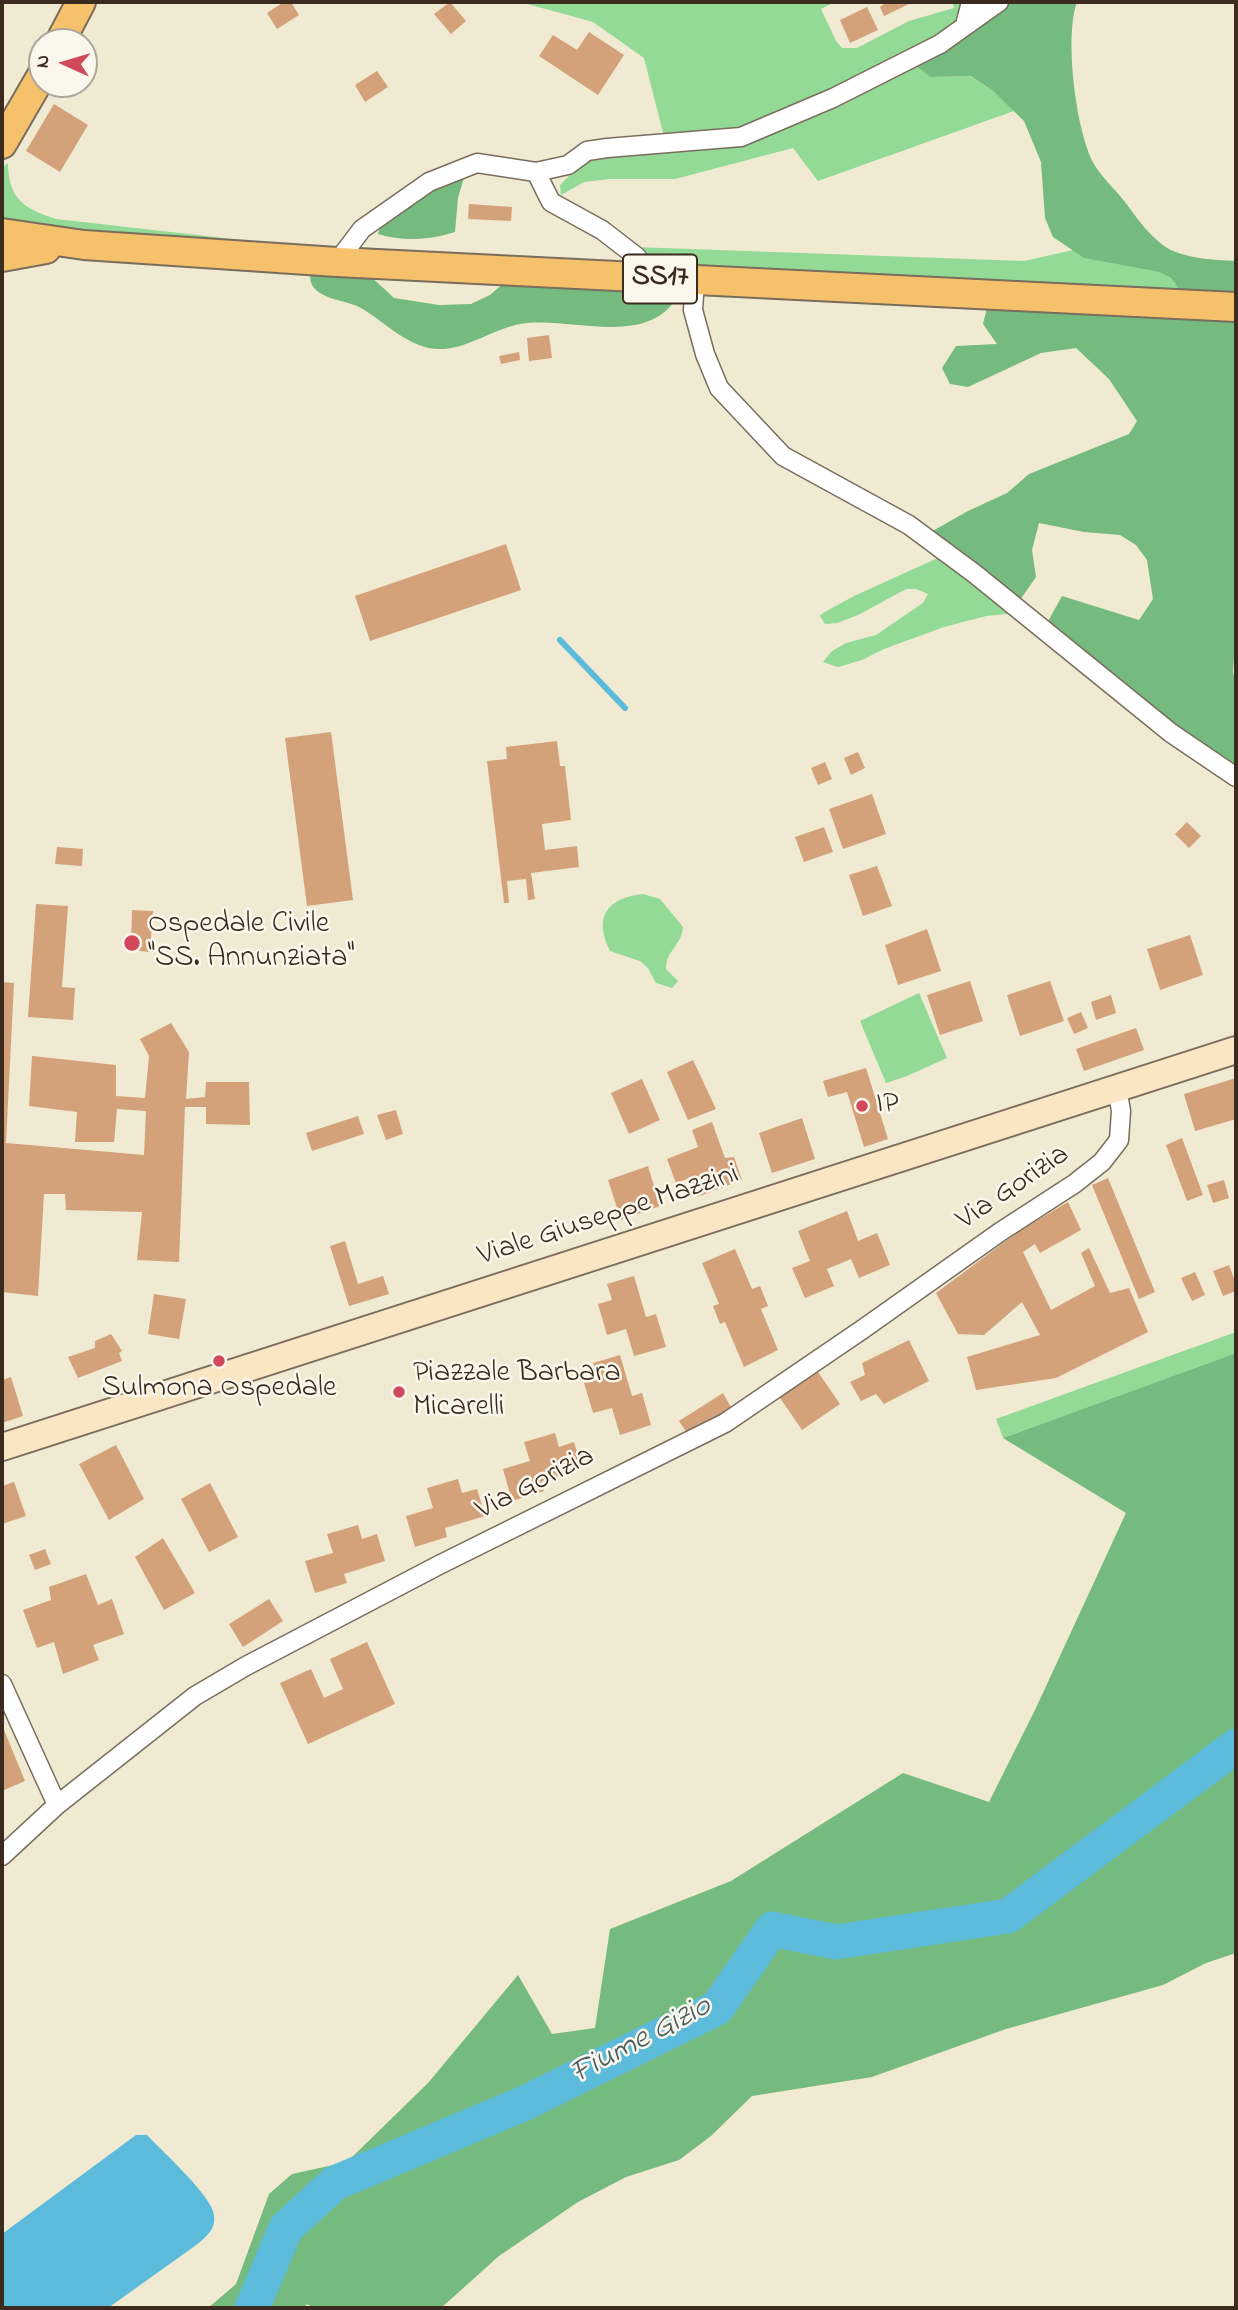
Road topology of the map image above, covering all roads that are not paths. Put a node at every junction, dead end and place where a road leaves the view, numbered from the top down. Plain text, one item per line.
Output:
1 (81, 2) edge
2 (975, 2) edge
3 (999, 2) edge
4 (965, 24) junction
5 (67, 28) edge
6 (29, 98) edge
7 (2, 144) edge
8 (536, 172) junction
9 (2, 233) edge
10 (84, 245) junction
11 (2, 257) edge
12 (337, 262) junction
13 (642, 278) junction
14 (695, 281) junction
15 (1236, 307) edge
16 (1236, 777) edge
17 (1236, 1050) edge
18 (1117, 1088) junction
19 (2, 1447) edge
20 (2, 1684) edge
21 (57, 1805) junction
22 (2, 1856) edge

1 - 5 main road
2 - 4 street
3 - 4 street
4 - 8 street
6 - 7 main road
8 - 12 street
8 - 13 street
9 - 10 main road, SS17
10 - 11 main road, SS17
10 - 12 main road, SS17
12 - 13 main road, SS17
13 - 14 main road, SS17
14 - 15 main road, SS17
14 - 16 street
17 - 18 main road, Viale Giuseppe Mazzini
18 - 19 main road, Viale Giuseppe Mazzini
18 - 21 street, Via Gorizia
20 - 21 street
21 - 22 street, Via Gorizia

